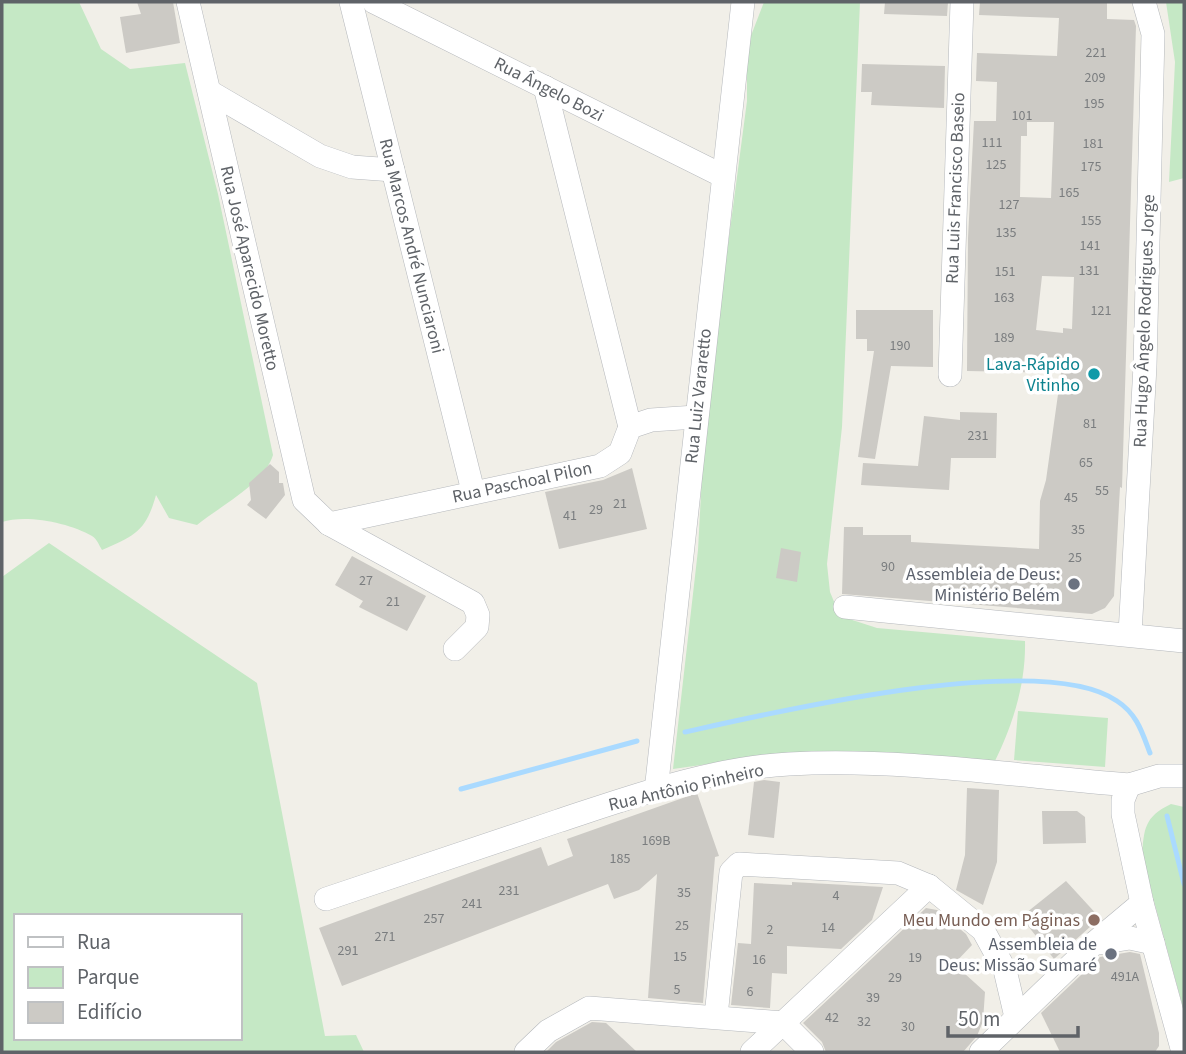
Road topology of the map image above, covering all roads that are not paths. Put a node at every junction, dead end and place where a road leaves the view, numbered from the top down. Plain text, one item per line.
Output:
1 (188, 2) edge
2 (351, 2) edge
3 (374, 2) edge
4 (962, 2) edge
5 (738, 4) edge
6 (1146, 5) edge
7 (545, 87) junction
8 (210, 92) junction
9 (393, 170) junction
10 (723, 176) junction
11 (950, 375) dead end
12 (696, 417) junction
13 (631, 427) junction
14 (473, 491) junction
15 (329, 524) junction
16 (845, 607) dead end
17 (1130, 634) junction
18 (1184, 641) edge
19 (456, 649) dead end
20 (1184, 776) edge
21 (1129, 785) junction
22 (656, 791) junction
23 (929, 886) junction
24 (326, 899) dead end
25 (1142, 903) junction
26 (1153, 943) junction
27 (1093, 944) junction
28 (716, 1016) junction
29 (1016, 1017) junction
30 (783, 1023) junction
31 (991, 1048) edge
32 (1179, 1050) edge
33 (526, 1052) edge
34 (752, 1052) edge
35 (812, 1052) edge

1 - 8 street, Rua José Aparecido Moretto
2 - 9 street, Rua Marcos André Nunciaroni
3 - 7 street, Rua Ângelo Bozi
4 - 11 street, Rua Luis Francisco Baseio
5 - 10 street, Rua Luiz Vararetto
6 - 17 street, Rua Hugo Ângelo Rodrigues Jorge
7 - 10 street, Rua Ângelo Bozi
7 - 13 street
8 - 9 street
8 - 15 street, Rua José Aparecido Moretto
9 - 14 street, Rua Marcos André Nunciaroni
10 - 12 street, Rua Luiz Vararetto
12 - 13 street
12 - 22 street, Rua Luiz Vararetto
13 - 14 street, Rua Paschoal Pilon
14 - 15 street, Rua Paschoal Pilon
15 - 19 street, Rua José Aparecido Moretto
16 - 17 street
17 - 18 street
20 - 21 street, Rua Antônio Pinheiro
21 - 22 street, Rua Antônio Pinheiro
21 - 25 street
22 - 24 street, Rua Antônio Pinheiro
23 - 28 street
23 - 29 street
23 - 30 street
25 - 26 street
25 - 27 street
26 - 27 street
26 - 32 street
27 - 29 street
28 - 30 street
28 - 33 street
29 - 31 street
30 - 34 street
30 - 35 street

